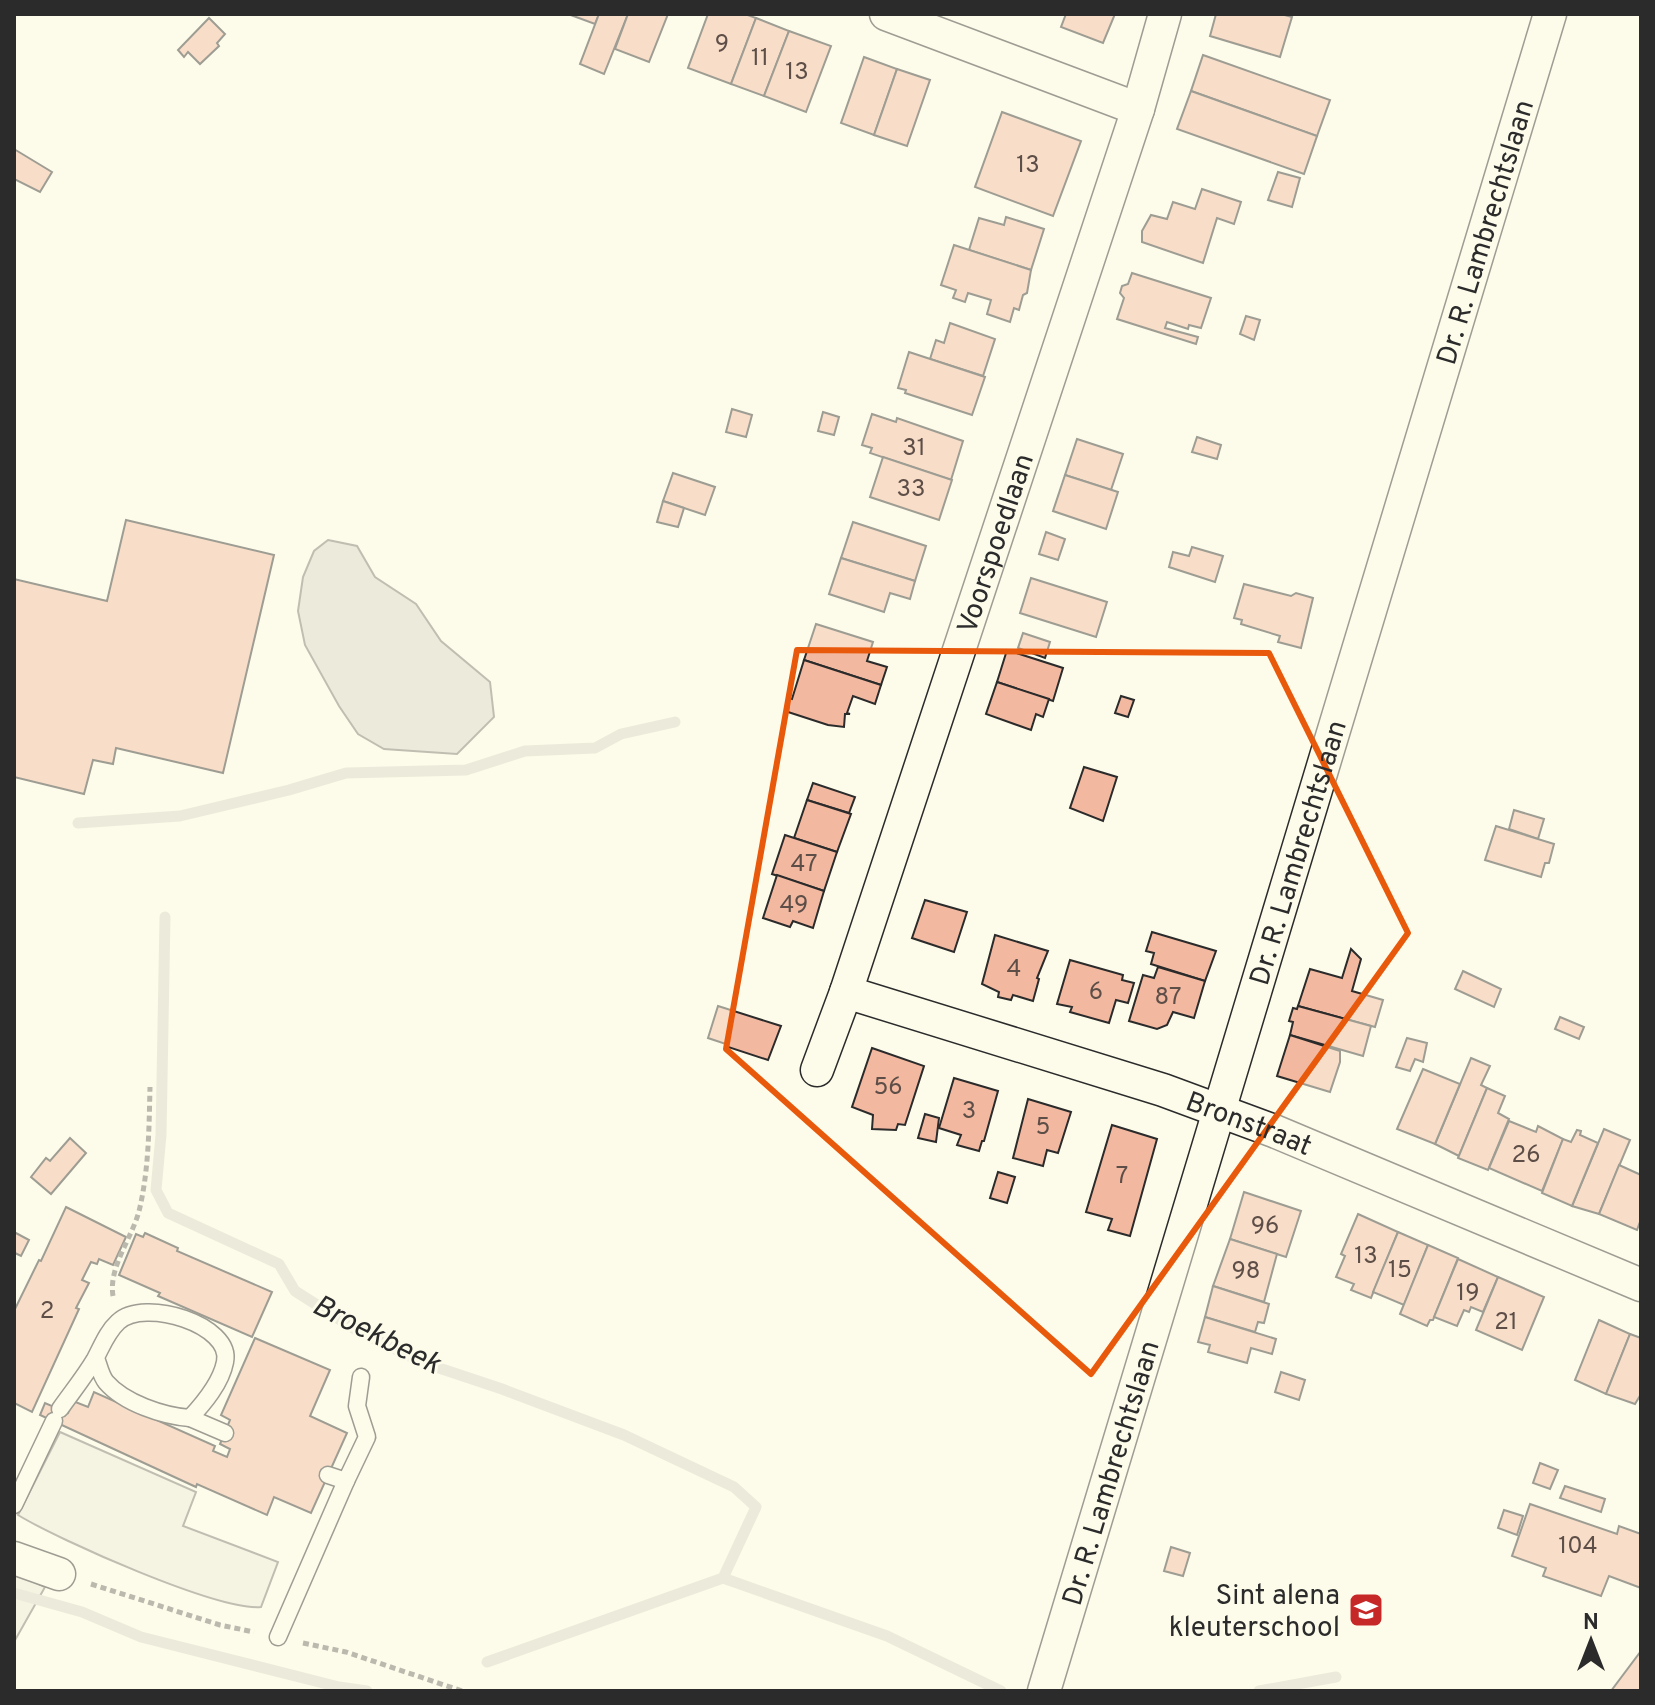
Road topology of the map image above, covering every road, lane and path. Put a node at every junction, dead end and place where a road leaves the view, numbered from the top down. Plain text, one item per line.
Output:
1 (886, 14) edge
2 (1165, 14) edge
3 (1550, 14) edge
4 (1138, 109) junction
5 (846, 992) junction
6 (817, 1070) dead end
7 (150, 1087) dead end
8 (1220, 1111) junction
9 (1641, 1285) edge
10 (119, 1320) junction
11 (96, 1358) junction
12 (361, 1377) dead end
13 (190, 1418) junction
14 (225, 1433) dead end
15 (328, 1475) dead end
16 (346, 1481) junction
17 (14, 1505) edge
18 (14, 1558) edge
19 (59, 1574) dead end
20 (278, 1637) dead end
21 (1044, 1691) edge

1 - 4 street
2 - 4 street, Voorspoedlaan
3 - 8 street, Dr. R. Lambrechtslaan
4 - 5 street, Voorspoedlaan
5 - 6 street, Voorspoedlaan
5 - 8 street, Bronstraat
7 - 10 path
8 - 9 street, Bronstraat
8 - 21 street, Dr. R. Lambrechtslaan
10 - 11 lane
10 - 13 lane
11 - 13 lane
11 - 17 lane
12 - 16 lane
13 - 14 lane
15 - 16 lane
16 - 20 lane
18 - 19 street

